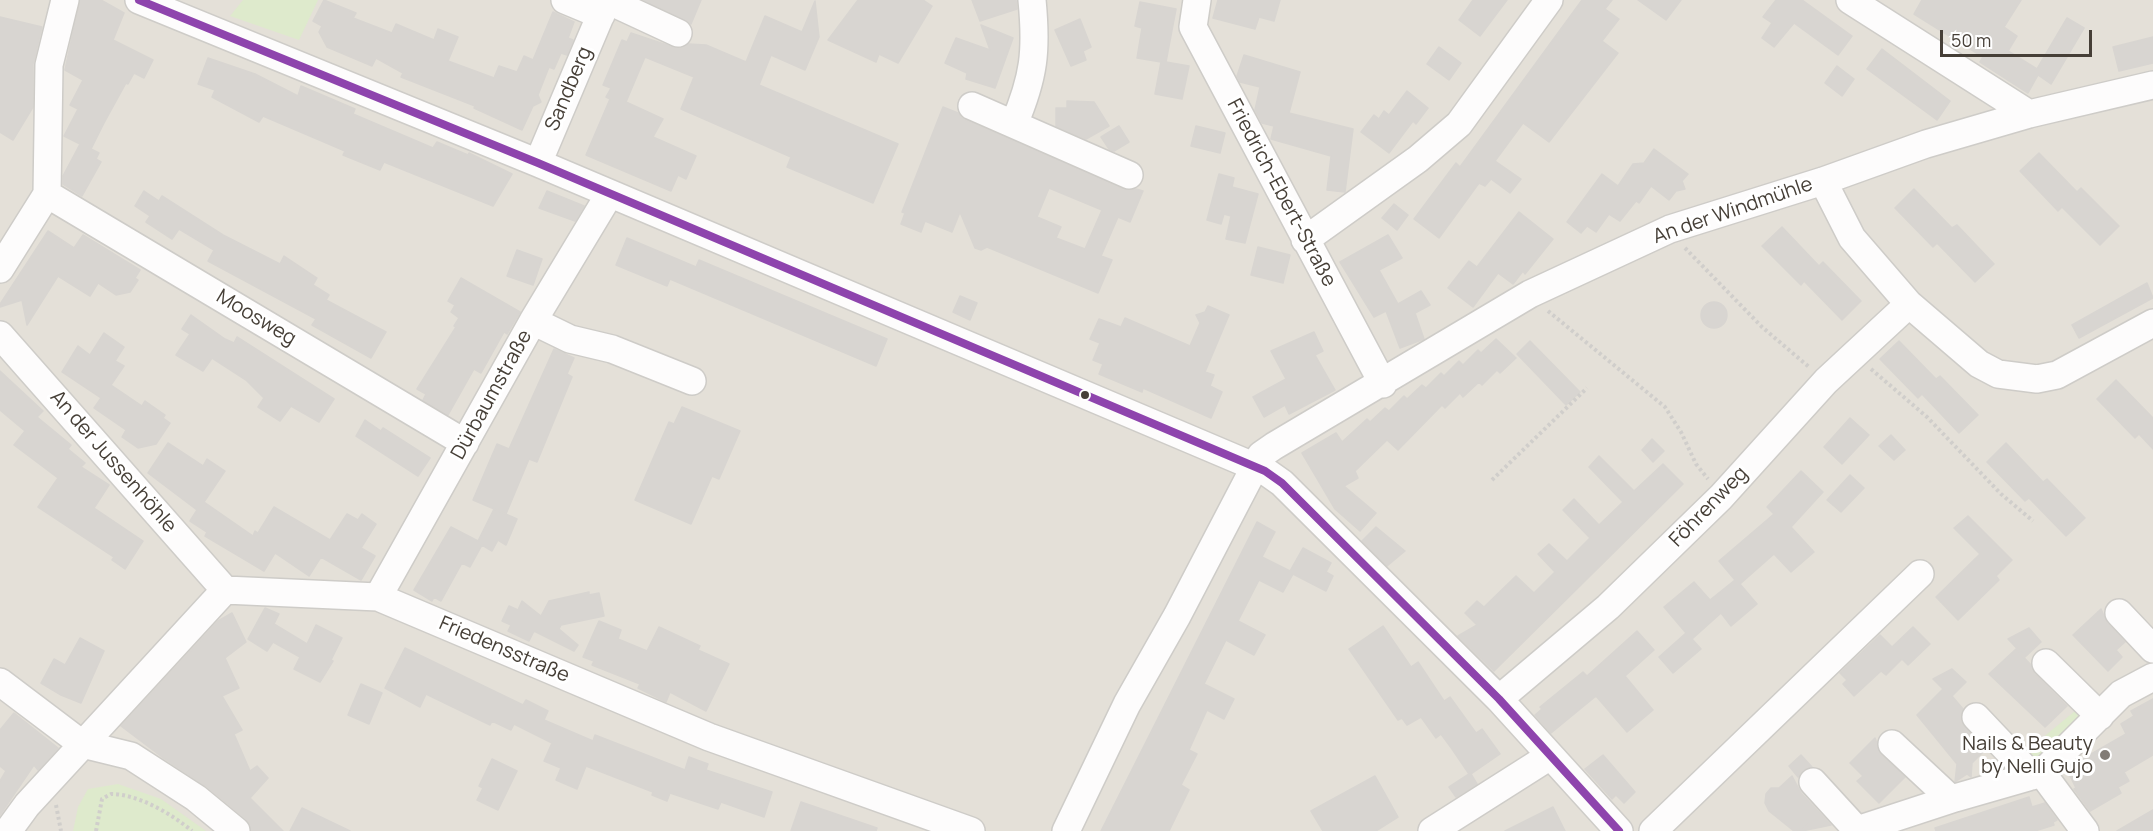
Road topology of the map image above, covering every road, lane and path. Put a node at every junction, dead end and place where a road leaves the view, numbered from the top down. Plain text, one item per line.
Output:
1 (65, 0) edge
2 (139, 0) edge
3 (565, 0) edge
4 (1032, 0) edge
5 (1197, 0) edge
6 (1549, 0) edge
7 (1850, 0) edge
8 (605, 5) edge
9 (678, 33) dead end
10 (2153, 85) edge
11 (972, 106) dead end
12 (2029, 114) junction
13 (1014, 124) junction
14 (538, 163) junction
15 (1129, 175) dead end
16 (1822, 181) junction
17 (47, 194) junction
18 (609, 195) junction
19 (1670, 230) junction
20 (1305, 240) junction
21 (0, 269) edge
22 (1530, 294) junction
23 (1909, 304) junction
24 (534, 321) junction
25 (2153, 323) edge
26 (0, 335) edge
27 (1856, 353) junction
28 (692, 381) dead end
29 (1826, 381) junction
30 (1383, 384) junction
31 (1587, 388) dead end
32 (465, 443) junction
33 (1255, 467) junction
34 (1492, 480) dead end
35 (1721, 497) junction
36 (2033, 521) dead end
37 (1920, 574) dead end
38 (225, 590) junction
39 (378, 597) junction
40 (2119, 613) dead end
41 (2153, 649) edge
42 (2046, 663) dead end
43 (2153, 677) edge
44 (0, 682) edge
45 (1499, 699) junction
46 (2100, 716) junction
47 (1976, 717) dead end
48 (82, 744) junction
49 (1892, 744) dead end
50 (1550, 756) junction
51 (2038, 775) junction
52 (1813, 782) dead end
53 (1951, 799) junction
54 (1857, 830) edge
55 (8, 831) edge
56 (96, 831) edge
57 (192, 831) edge
58 (236, 831) edge
59 (971, 831) edge
60 (1066, 831) edge
61 (1432, 831) edge
62 (1619, 831) edge
63 (1653, 831) edge
64 (2085, 831) edge

1 - 17 street
2 - 14 street
3 - 8 street
4 - 13 street
5 - 20 street, Friedrich-Ebert-Straße
6 - 20 street
7 - 12 street
8 - 9 street
8 - 14 street, Sandberg
10 - 12 street, An der Windmühle
11 - 13 street
12 - 16 street, An der Windmühle
13 - 15 street
14 - 18 street
16 - 19 street, An der Windmühle
16 - 23 street
17 - 21 street
17 - 32 street, Moosweg
18 - 24 street, Dürbaumstraße
18 - 33 street
19 - 22 street, An der Windmühle
19 - 29 path
20 - 30 street, Friedrich-Ebert-Straße
22 - 30 street, An der Windmühle
22 - 35 path
23 - 25 street
23 - 27 street, Föhrenweg
24 - 28 street
24 - 32 street, Dürbaumstraße
26 - 38 street, An der Jussenhöhle
27 - 29 street, Föhrenweg
27 - 36 path
29 - 35 street, Föhrenweg
30 - 33 street, An der Windmühle
31 - 34 path
32 - 39 street, Dürbaumstraße
33 - 45 street
33 - 60 street, An der Windmühle
35 - 45 street, Föhrenweg
37 - 63 street
38 - 39 street, Friedensstraße
38 - 48 street
39 - 59 street, Friedensstraße
40 - 41 street
42 - 46 street
43 - 46 street
44 - 48 street
45 - 50 street
46 - 51 street
47 - 51 street
48 - 55 street
48 - 58 street
49 - 53 street
50 - 61 street
50 - 62 street
51 - 53 street
51 - 64 street
52 - 54 street
53 - 54 street
56 - 57 path

